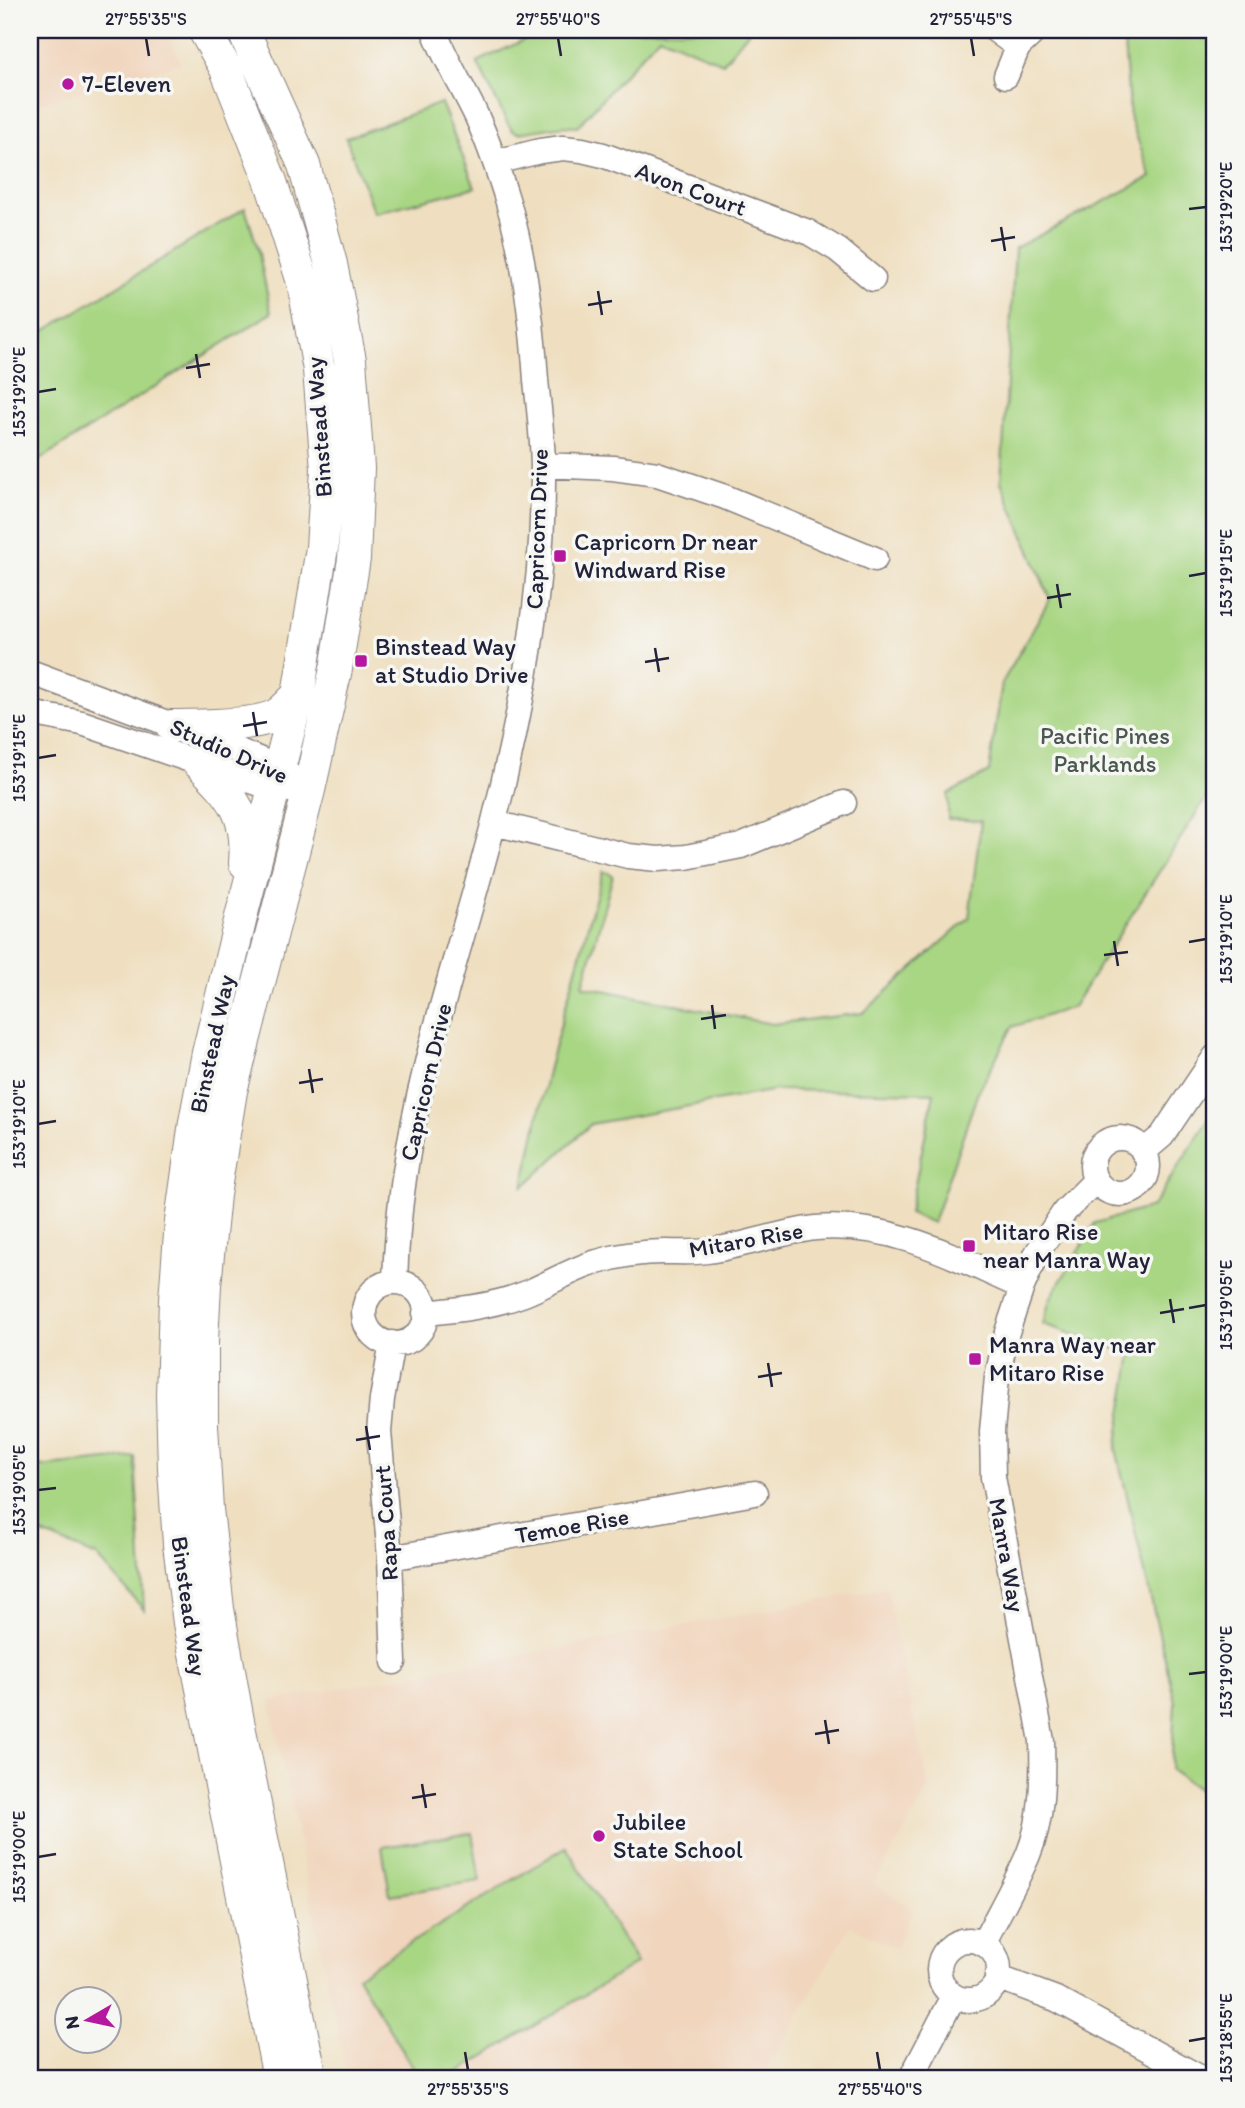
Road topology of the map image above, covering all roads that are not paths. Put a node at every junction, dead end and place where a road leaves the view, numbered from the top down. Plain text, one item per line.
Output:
1 (204, 30) edge
2 (243, 30) edge
3 (434, 30) edge
4 (996, 30) edge
5 (1036, 30) edge
6 (1018, 47) junction
7 (1006, 76) dead end
8 (495, 162) junction
9 (873, 279) dead end
10 (543, 465) junction
11 (875, 559) dead end
12 (30, 672) edge
13 (298, 695) junction
14 (30, 713) edge
15 (172, 726) junction
16 (199, 763) junction
17 (277, 779) junction
18 (309, 790) junction
19 (844, 803) dead end
20 (494, 823) junction
21 (242, 913) junction
22 (1215, 1057) edge
23 (1143, 1152) junction
24 (1096, 1180) junction
25 (395, 1282) junction
26 (1022, 1287) junction
27 (425, 1313) junction
28 (392, 1343) junction
29 (755, 1493) dead end
30 (390, 1558) junction
31 (394, 1662) dead end
32 (983, 1944) junction
33 (998, 1978) junction
34 (954, 1996) junction
35 (279, 2078) edge
36 (311, 2078) edge
37 (911, 2078) edge
38 (1201, 2078) edge

1 - 13 main road, Binstead Way
2 - 18 main road, Binstead Way
3 - 8 street, Capricorn Drive
4 - 6 street
5 - 6 street
6 - 7 street
8 - 9 street, Avon Court
8 - 10 street, Capricorn Drive
10 - 11 street
10 - 20 street, Capricorn Drive
12 - 15 street, Studio Drive
13 - 15 main road
13 - 17 main road, Binstead Way
14 - 16 street, Studio Drive
15 - 17 street, Studio Drive
16 - 17 street, Studio Drive
16 - 21 main road
17 - 18 street, Studio Drive
17 - 21 main road, Binstead Way
18 - 36 main road, Binstead Way
19 - 20 street
20 - 25 street, Capricorn Drive
21 - 35 main road, Binstead Way
22 - 23 street
23 - 24 street
23 - 24 street
24 - 26 street, Manra Way
25 - 27 street
25 - 28 street
26 - 27 street, Mitaro Rise
26 - 32 street, Manra Way
27 - 28 street
28 - 30 street, Rapa Court
29 - 30 street, Temoe Rise
30 - 31 street, Rapa Court
32 - 33 street
32 - 34 street
33 - 34 street
33 - 38 street
34 - 37 street

